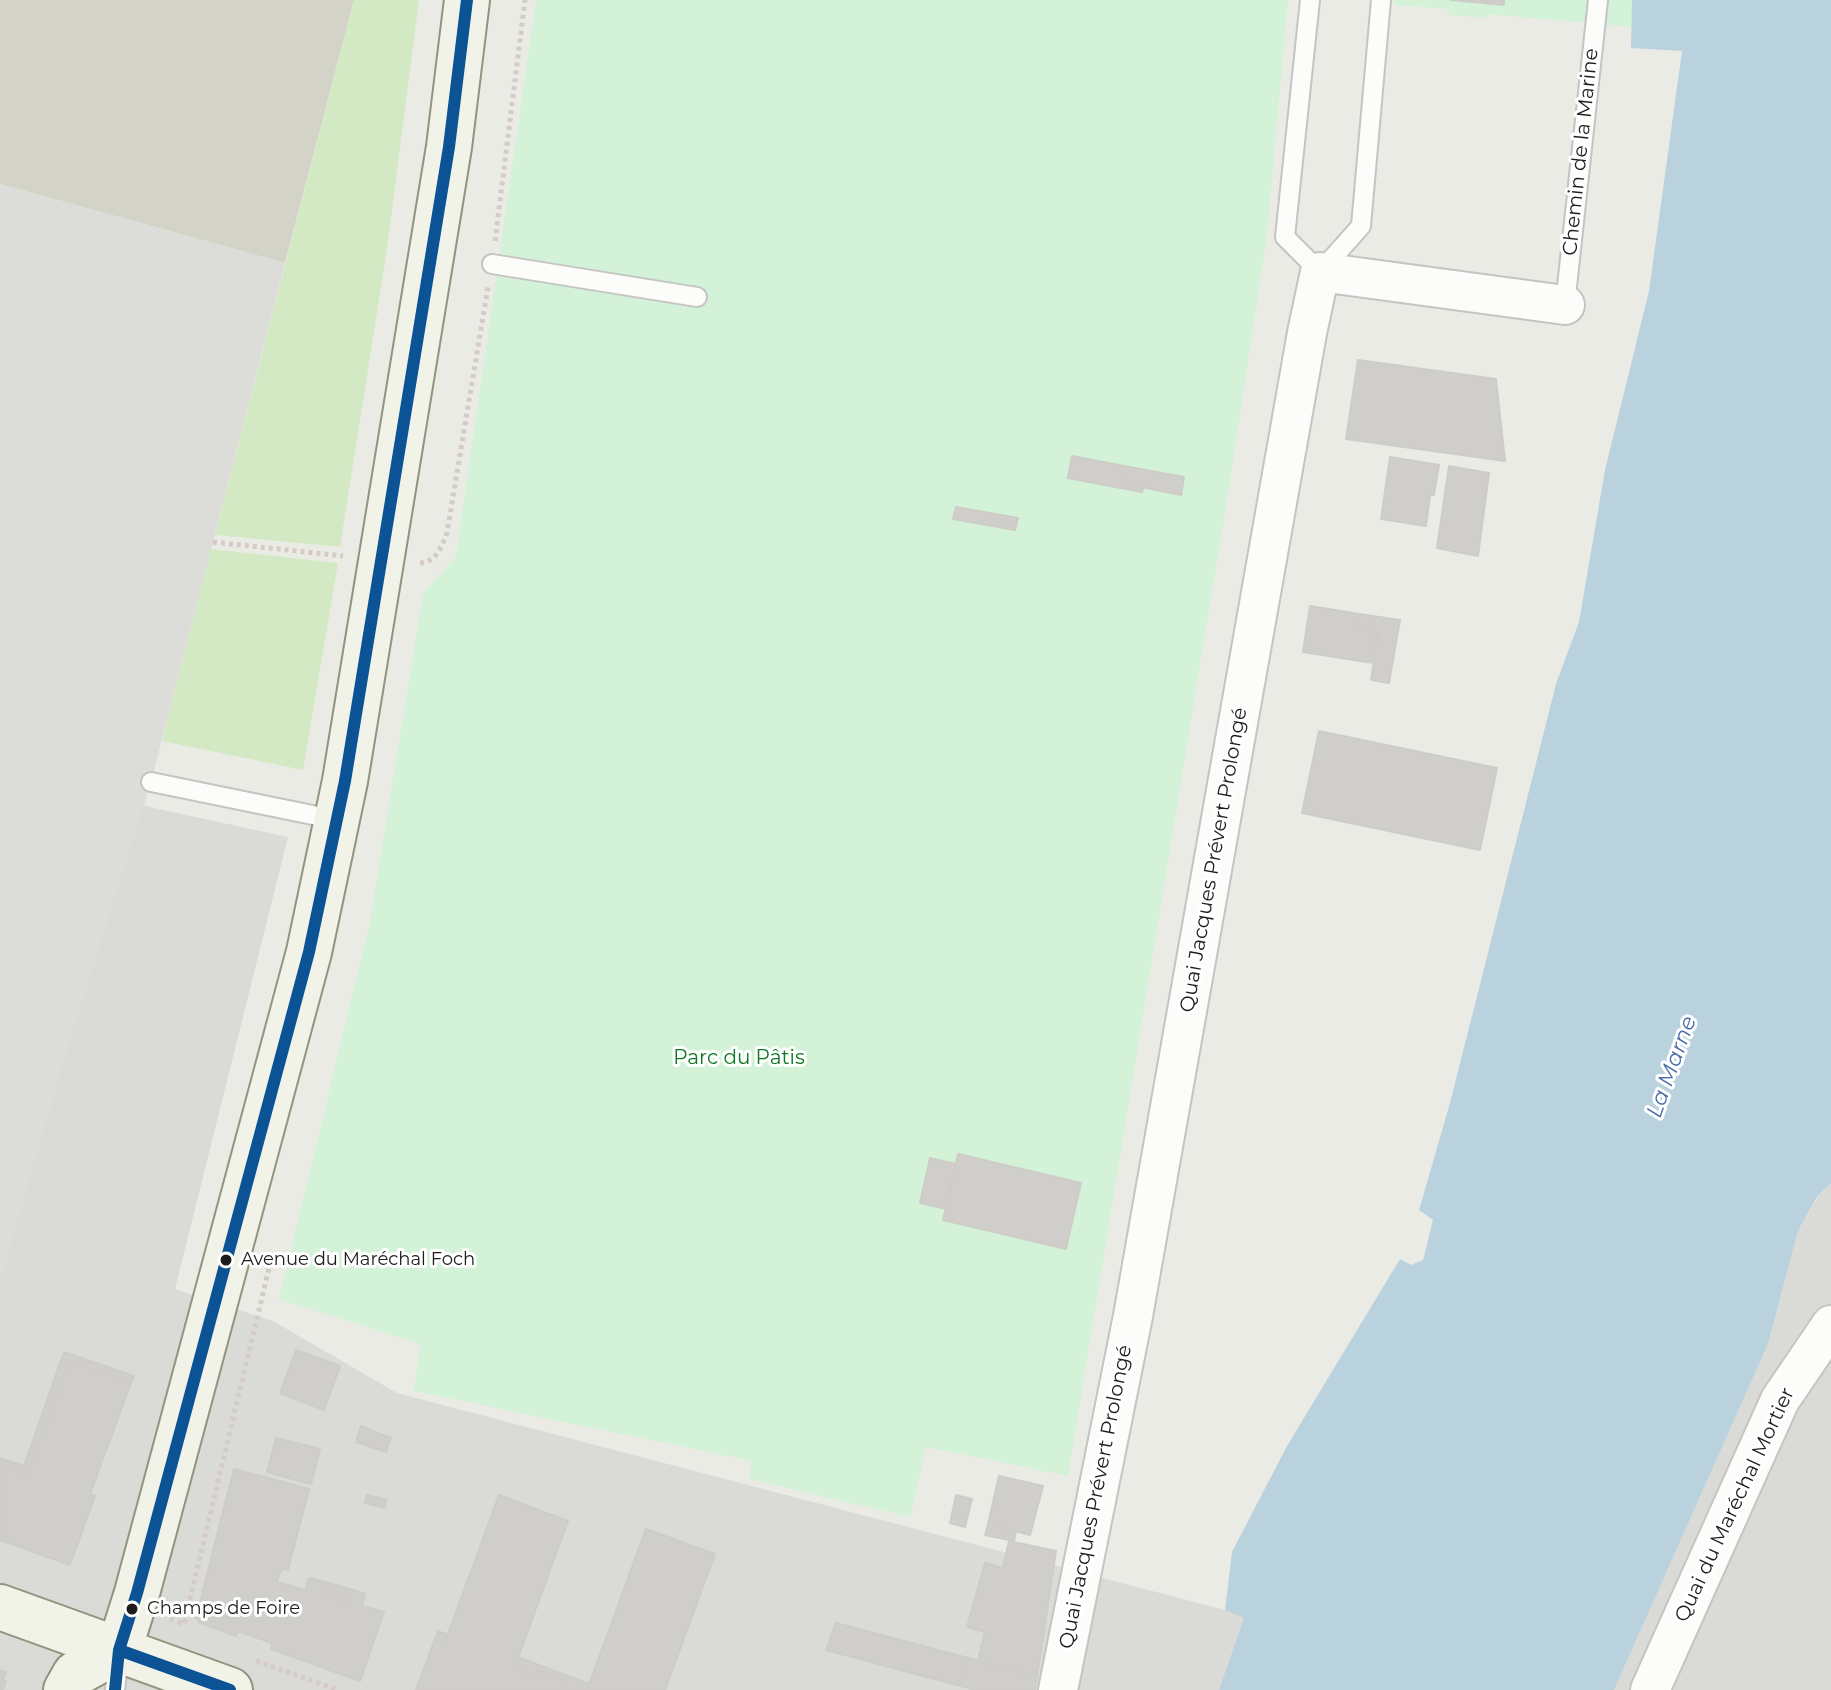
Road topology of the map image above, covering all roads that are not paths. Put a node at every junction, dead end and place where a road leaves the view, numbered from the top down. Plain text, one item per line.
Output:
1 (467, 0) edge
2 (1310, 0) edge
3 (1381, 0) edge
4 (1598, 0) edge
5 (492, 264) road end
6 (1320, 272) junction
7 (697, 297) dead end
8 (1565, 305) joint
9 (151, 782) dead end
10 (337, 820) junction
11 (1831, 1325) edge
12 (0, 1607) edge
13 (117, 1670) edge
14 (66, 1690) edge
15 (230, 1690) edge
16 (1058, 1690) edge
17 (1650, 1690) edge

1 - 10 street
2 - 6 lane
3 - 6 lane
4 - 8 lane, Chemin de la Marine
5 - 7 lane
6 - 8 street
6 - 16 street, Quai Jacques Prévert Prolongé
9 - 10 lane
10 - 13 street
11 - 17 street, Quai du Maréchal Mortier
12 - 13 street
13 - 14 street
13 - 15 street

